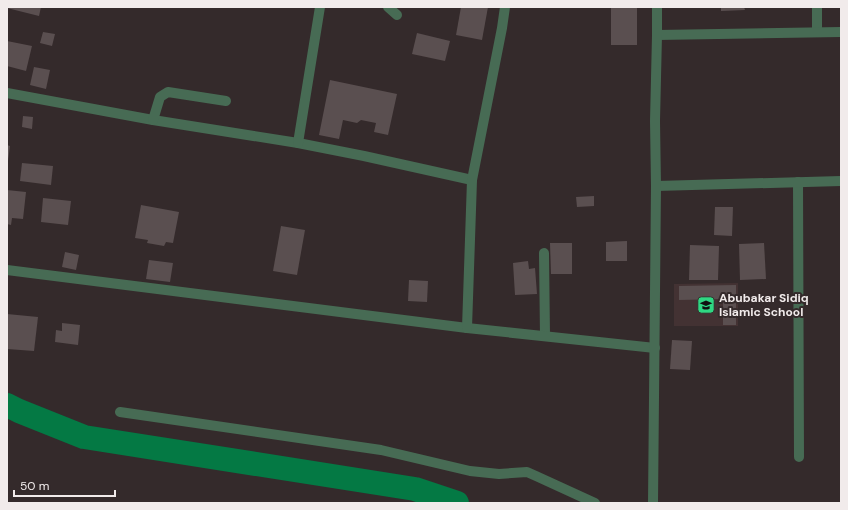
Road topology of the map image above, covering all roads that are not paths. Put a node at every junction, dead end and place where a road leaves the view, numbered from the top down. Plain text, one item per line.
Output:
1 (320, 7) edge
2 (388, 7) edge
3 (505, 7) edge
4 (657, 7) edge
5 (817, 7) edge
6 (397, 15) dead end
7 (817, 32) junction
8 (841, 32) edge
9 (657, 35) junction
10 (7, 93) edge
11 (226, 101) dead end
12 (153, 120) junction
13 (298, 143) junction
14 (472, 180) junction
15 (841, 181) edge
16 (798, 182) junction
17 (656, 186) junction
18 (544, 254) dead end
19 (7, 270) edge
20 (467, 328) junction
21 (545, 336) junction
22 (655, 348) junction
23 (120, 412) dead end
24 (799, 457) dead end
25 (594, 503) edge
26 (653, 503) edge

1 - 13 street
2 - 6 street
3 - 14 street
4 - 9 street
5 - 7 street
7 - 8 street
7 - 9 street
9 - 17 street
10 - 12 street
11 - 12 street
12 - 13 street
13 - 14 street
14 - 20 street
15 - 16 street
16 - 17 street
16 - 24 street
17 - 22 street
18 - 21 street
19 - 20 street
20 - 21 street
21 - 22 street
22 - 26 street
23 - 25 street

